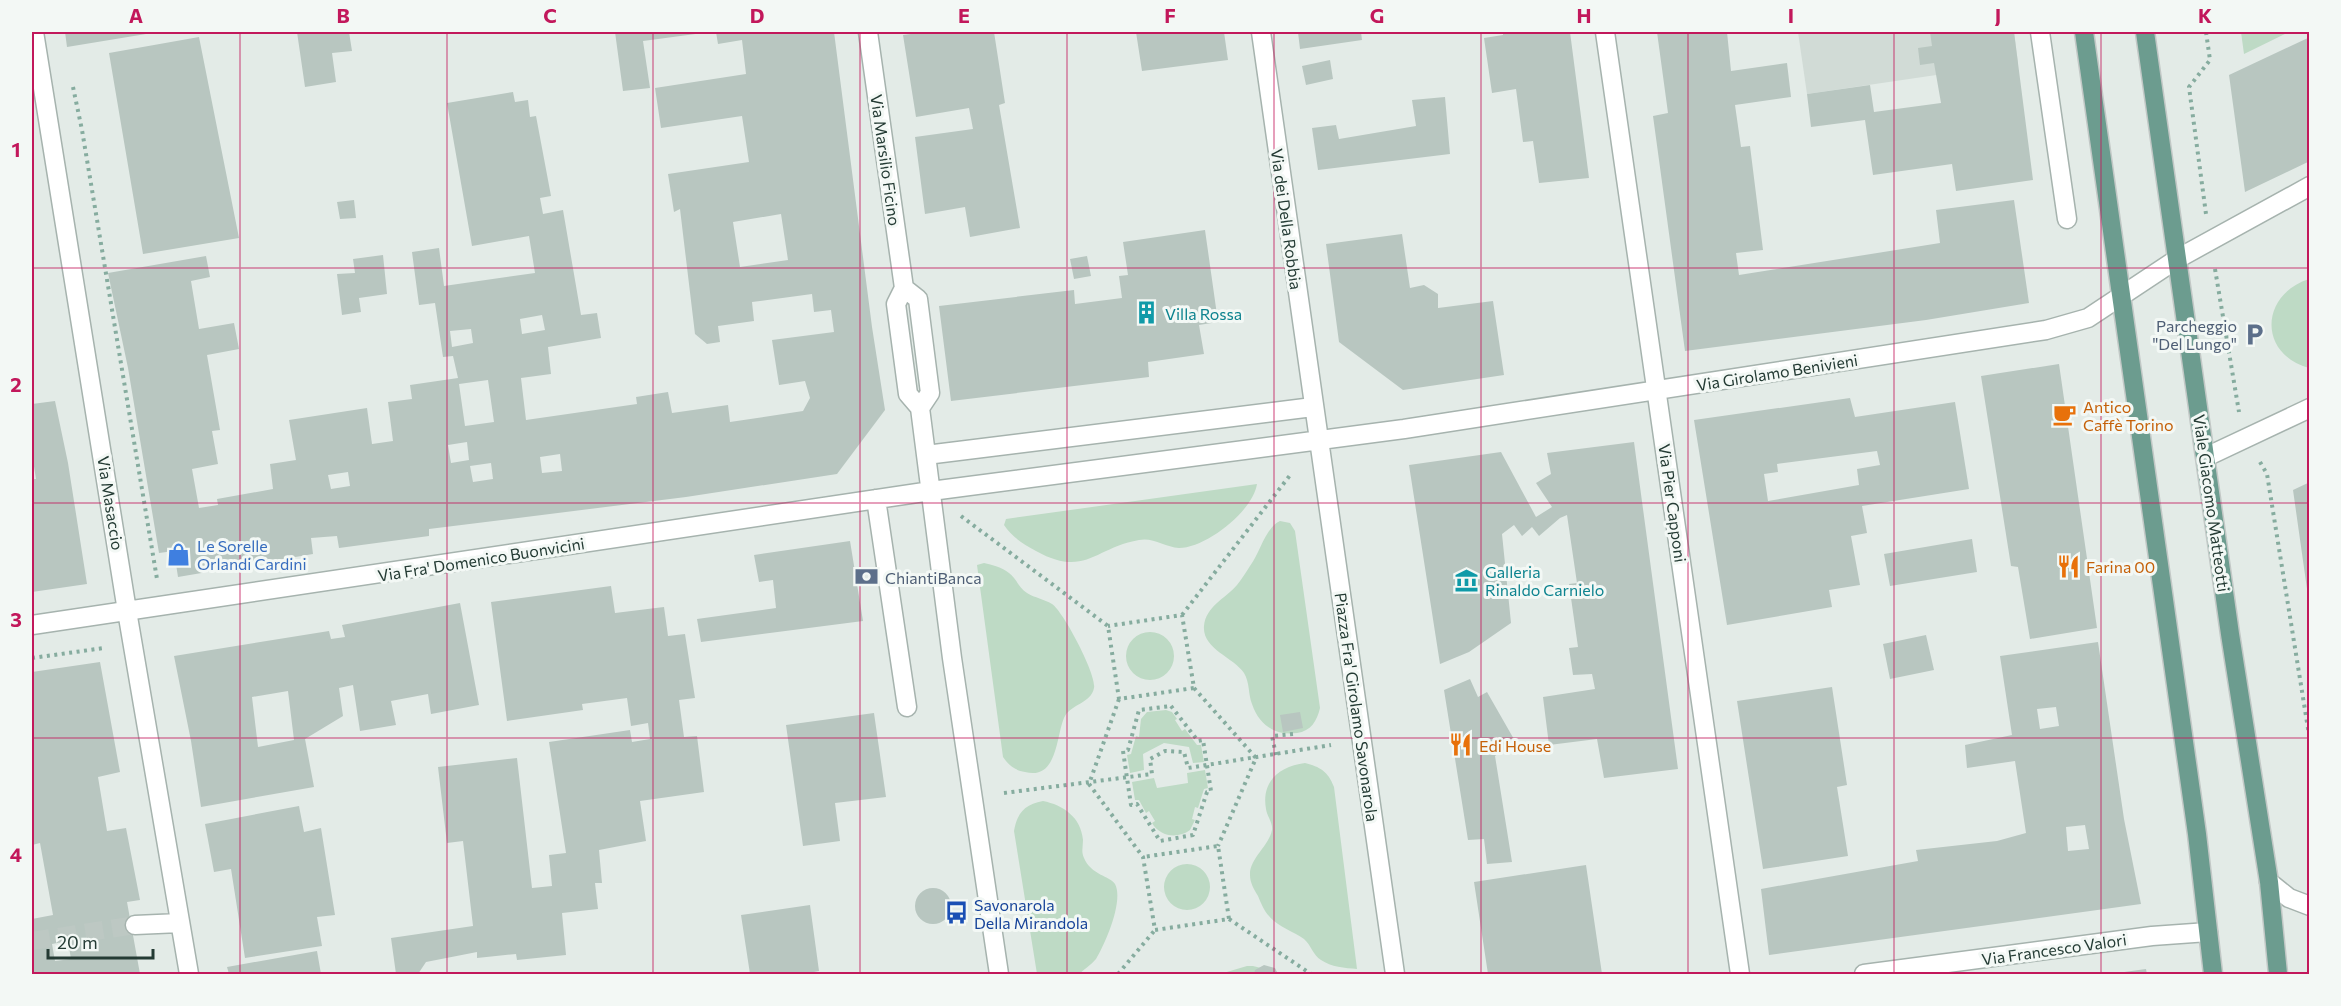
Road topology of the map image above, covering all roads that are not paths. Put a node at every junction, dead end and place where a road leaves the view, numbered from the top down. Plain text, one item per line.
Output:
1 (34, 32) edge
2 (868, 32) edge
3 (1261, 32) edge
4 (1605, 32) edge
5 (2040, 32) edge
6 (2084, 32) edge
7 (2145, 32) edge
8 (2310, 186) edge
9 (2067, 219) dead end
10 (2177, 259) junction
11 (2120, 296) junction
12 (1657, 391) junction
13 (1313, 407) junction
14 (2310, 408) edge
15 (1318, 439) junction
16 (926, 455) junction
17 (2206, 457) junction
18 (931, 491) junction
19 (876, 499) junction
20 (127, 611) junction
21 (32, 625) edge
22 (907, 707) dead end
23 (2269, 882) junction
24 (2310, 906) edge
25 (180, 923) junction
26 (135, 926) tunnel mouth
27 (2208, 932) junction
28 (189, 975) edge
29 (999, 975) edge
30 (1395, 975) edge
31 (1740, 975) edge
32 (1864, 975) edge
33 (2213, 975) edge
34 (2278, 975) edge

1 - 20 street, Via Masaccio
2 - 16 street, Via Marsilio Ficino
3 - 13 street, Via dei Della Robbia
4 - 12 street, Via Pier Capponi
5 - 9 street
6 - 11 main road
7 - 10 main road, Viale Giacomo Matteotti
8 - 10 street, Via Girolamo Benivieni
10 - 11 street, Via Girolamo Benivieni
10 - 17 main road, Viale Giacomo Matteotti
11 - 12 street, Via Girolamo Benivieni
11 - 27 main road
12 - 15 street, Via Girolamo Benivieni
12 - 31 street, Via Pier Capponi
13 - 15 street, Piazza Fra' Girolamo Savonarola
13 - 16 street
14 - 17 street
15 - 18 street
15 - 30 street, Piazza Fra' Girolamo Savonarola
16 - 18 street
17 - 23 main road, Viale Giacomo Matteotti
18 - 19 street, Via Fra' Domenico Buonvicini
18 - 29 street
19 - 20 street, Via Fra' Domenico Buonvicini
19 - 22 street
20 - 21 street, Via Fra' Domenico Buonvicini
20 - 25 street, Via Masaccio
23 - 24 street
23 - 34 main road, Viale Giacomo Matteotti
25 - 26 street
25 - 28 street, Via Masaccio
27 - 32 street, Via Francesco Valori
27 - 33 main road

